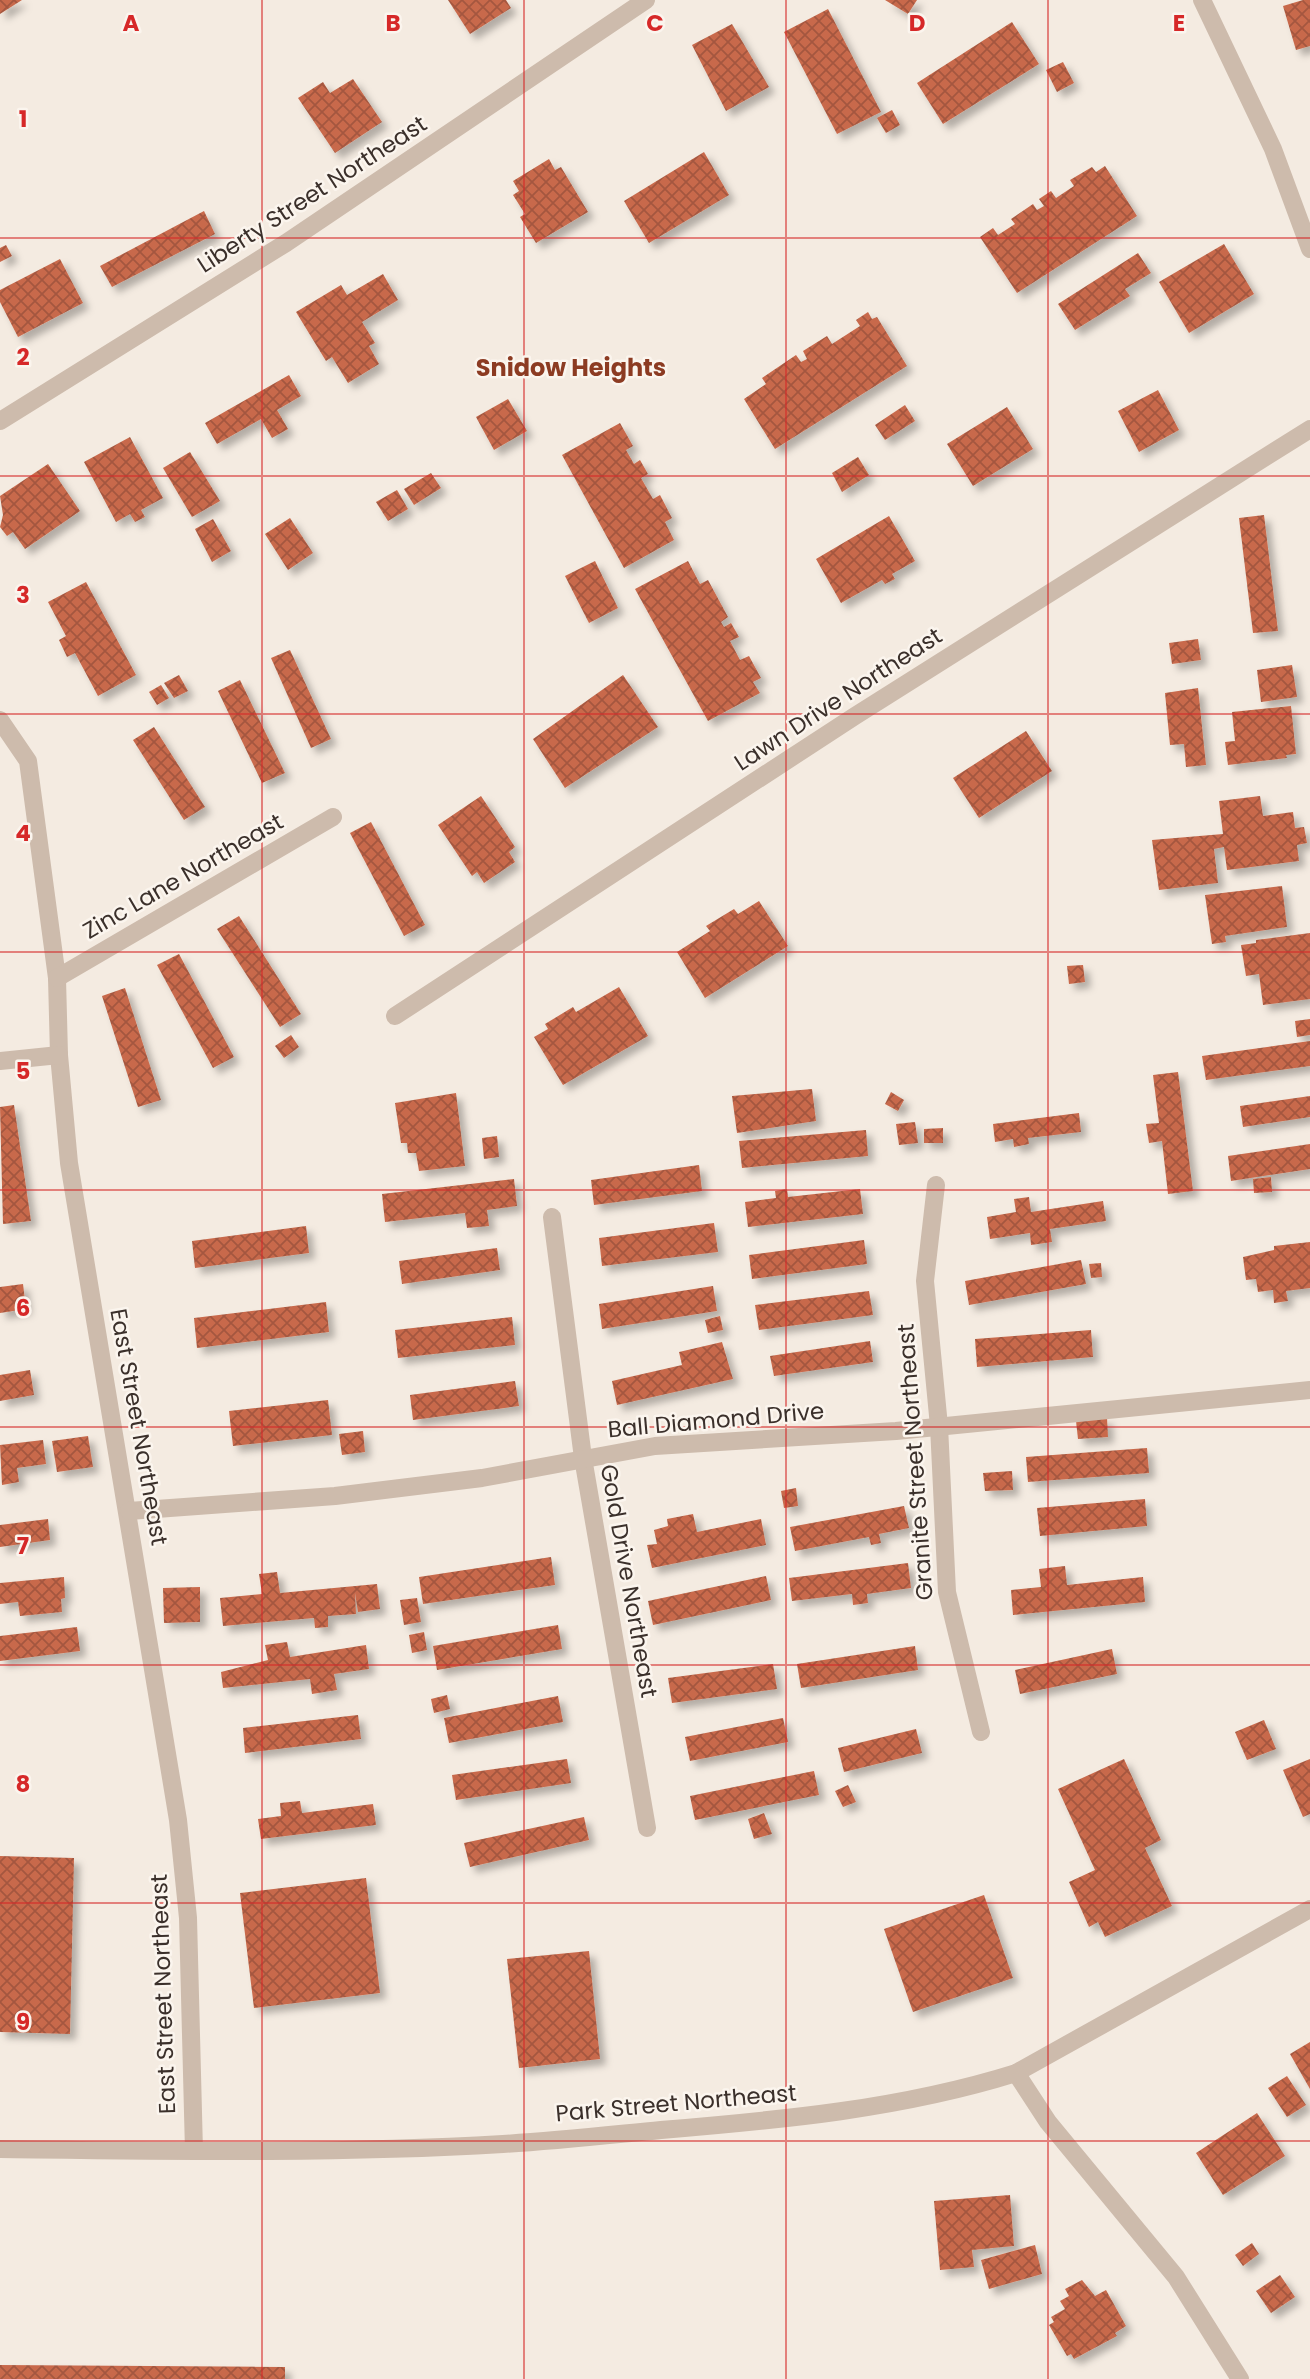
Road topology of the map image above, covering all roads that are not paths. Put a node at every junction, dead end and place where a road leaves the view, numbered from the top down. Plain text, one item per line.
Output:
1 (646, 0) edge
2 (1202, 0) edge
3 (1310, 249) edge
4 (0, 421) edge
5 (1310, 429) edge
6 (0, 720) edge
7 (333, 817) dead end
8 (57, 978) junction
9 (395, 1016) dead end
10 (59, 1055) junction
11 (0, 1061) edge
12 (936, 1185) dead end
13 (552, 1217) dead end
14 (1310, 1390) edge
15 (939, 1426) junction
16 (583, 1458) junction
17 (129, 1511) junction
18 (981, 1732) dead end
19 (647, 1828) dead end
20 (1310, 1909) edge
21 (1016, 2073) junction
22 (0, 2149) edge
23 (194, 2151) junction
24 (1240, 2379) edge

1 - 4 street, Liberty Street Northeast
2 - 3 street
5 - 9 street, Lawn Drive Northeast
6 - 8 street, East Street Northeast
7 - 8 street, Zinc Lane Northeast
8 - 10 street, East Street Northeast
10 - 11 street
10 - 17 street, East Street Northeast
12 - 15 street, Granite Street Northeast
13 - 16 street, Gold Drive Northeast
14 - 15 street, Ball Diamond Drive
15 - 16 street, Ball Diamond Drive
15 - 18 street, Granite Street Northeast
16 - 17 street, Ball Diamond Drive
16 - 19 street, Gold Drive Northeast
17 - 23 street, East Street Northeast
20 - 21 street, Park Street Northeast
21 - 23 street, Park Street Northeast
21 - 24 street
22 - 23 street, Park Street Northeast

